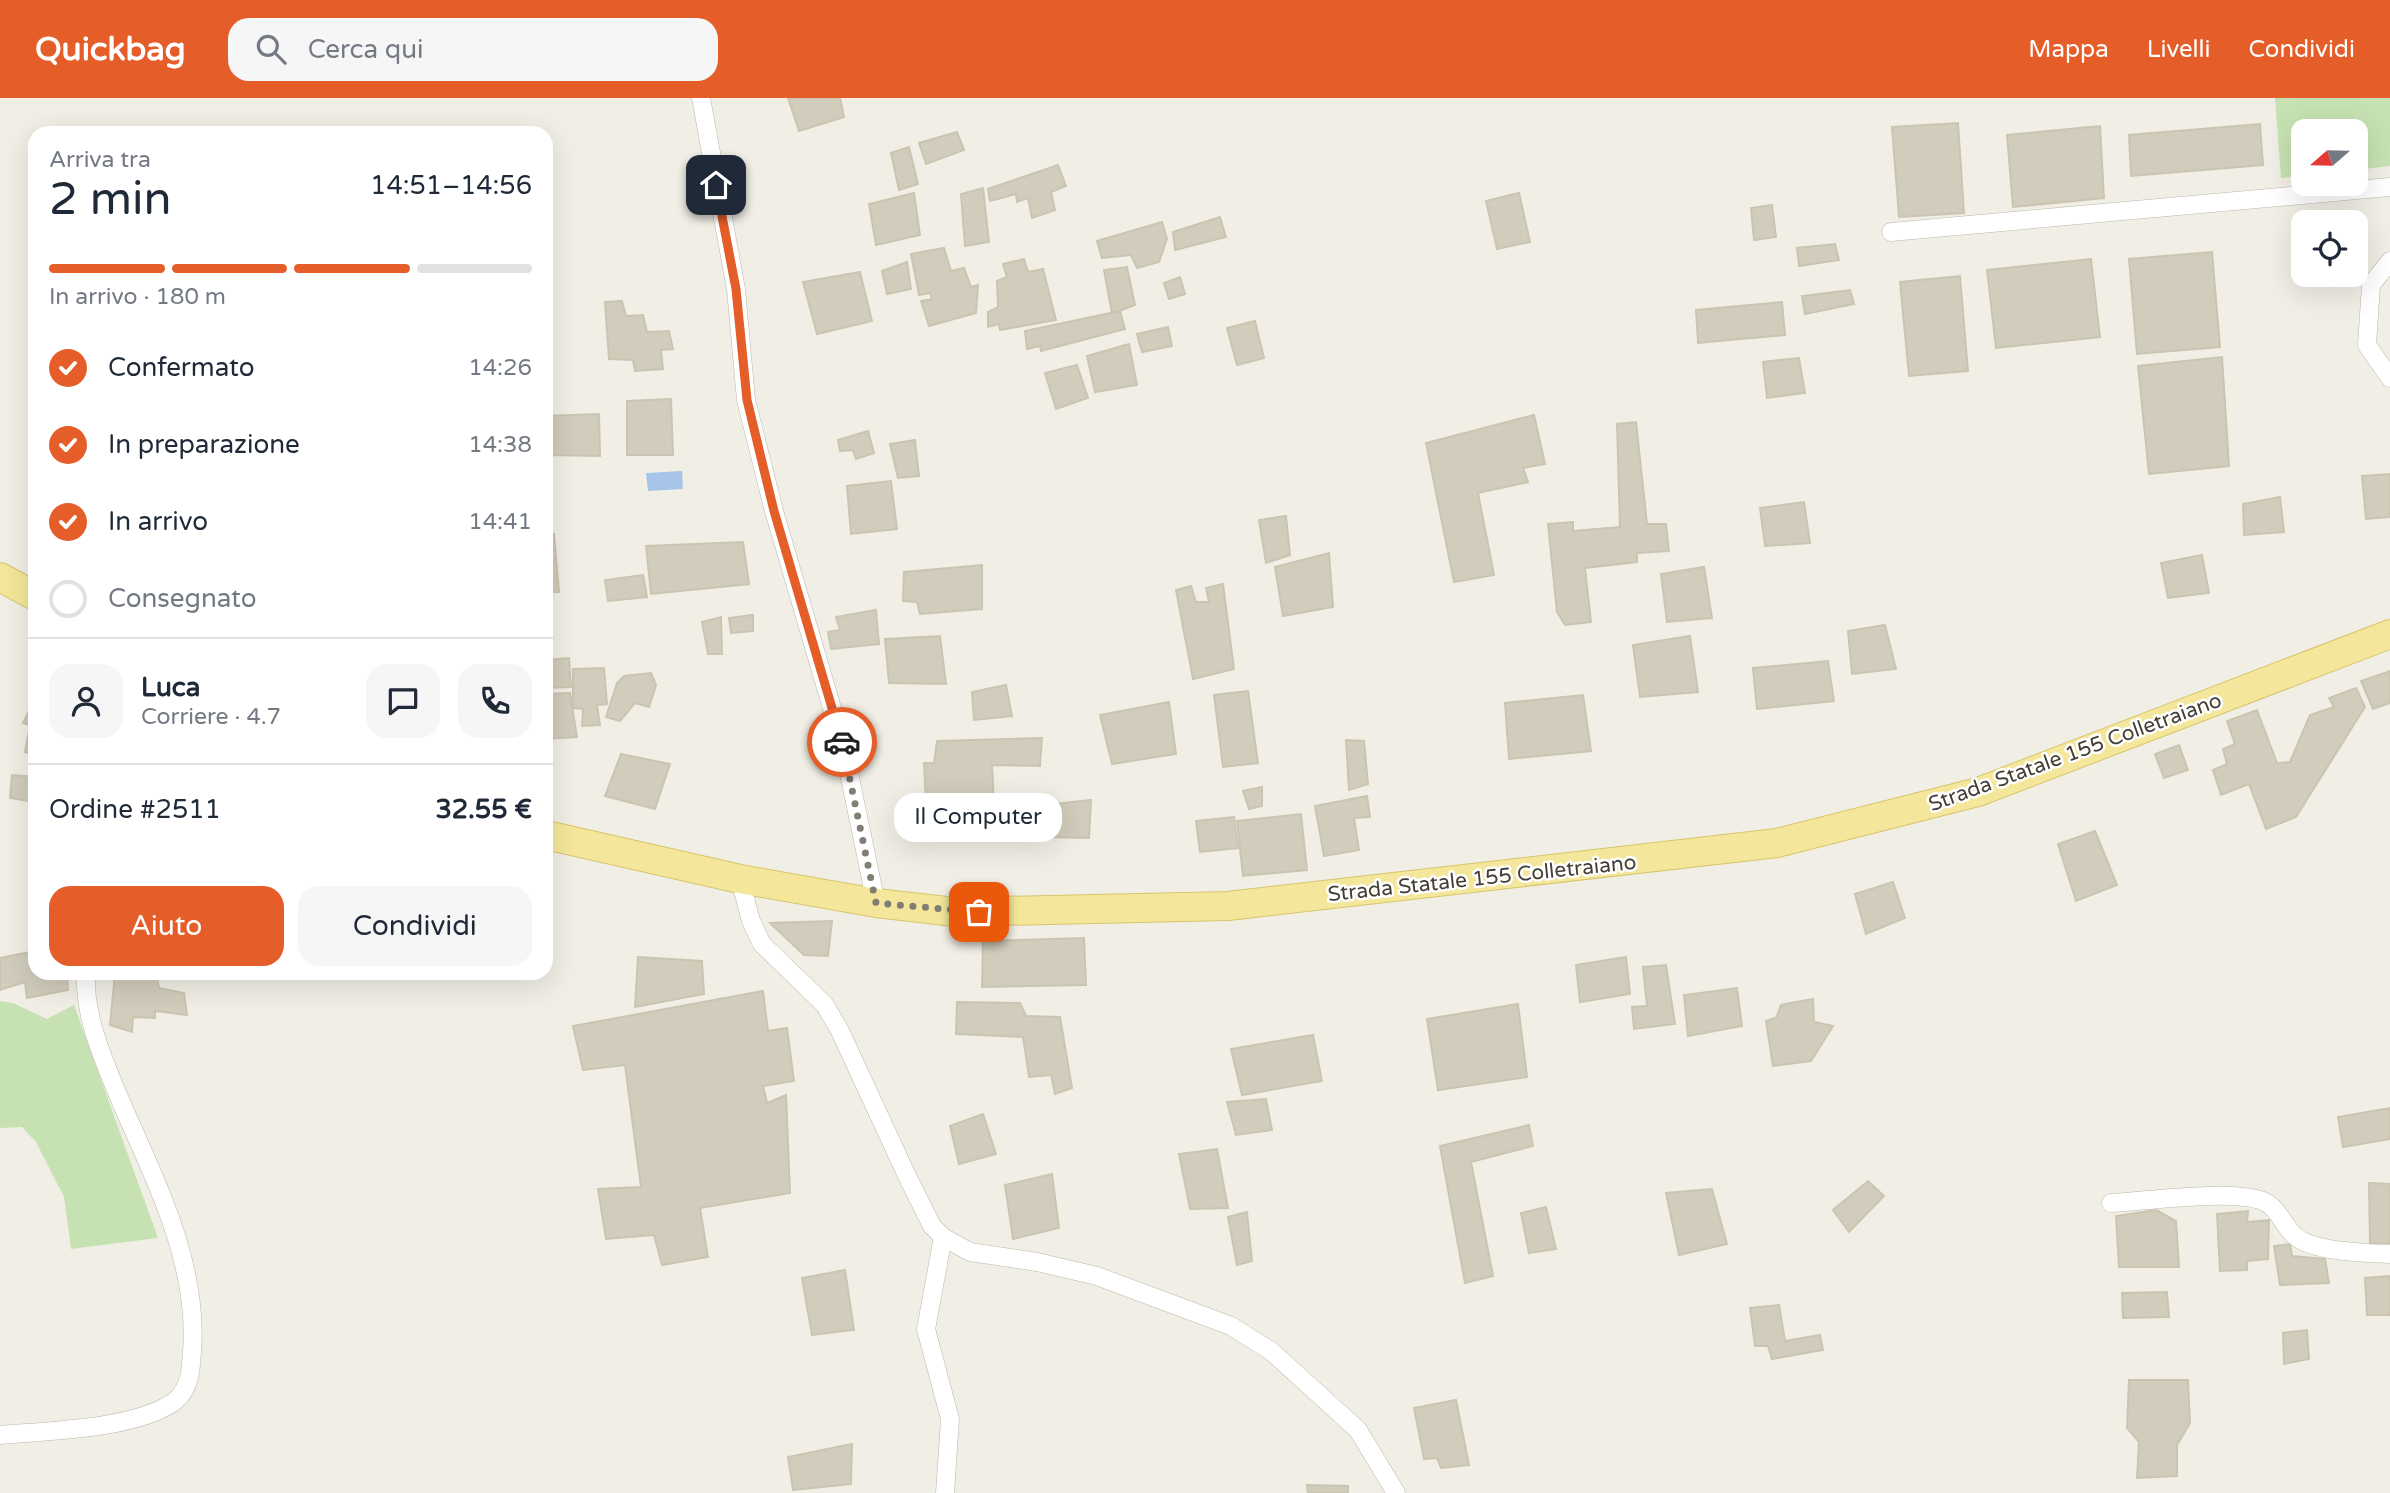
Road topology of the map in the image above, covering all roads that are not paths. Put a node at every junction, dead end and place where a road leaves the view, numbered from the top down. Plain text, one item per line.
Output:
1 (701, 98) edge
2 (2390, 187) edge
3 (1891, 232) dead end
4 (2390, 261) edge
5 (2390, 378) edge
6 (0, 577) edge
7 (28, 592) edge
8 (2390, 634) edge
9 (553, 837) edge
10 (740, 879) junction
11 (876, 903) junction
12 (86, 980) edge
13 (2111, 1203) dead end
14 (943, 1237) junction
15 (2390, 1254) edge
16 (0, 1435) edge
17 (945, 1493) edge
18 (1396, 1493) edge

1 - 11 street
2 - 3 street
4 - 5 street
6 - 7 main road
8 - 11 main road, Strada Statale 155 Colletraiano
9 - 10 main road, Strada Statale 155 Colletraiano
10 - 11 main road, Strada Statale 155 Colletraiano
10 - 14 street
12 - 16 street
13 - 15 street
14 - 17 street
14 - 18 street

